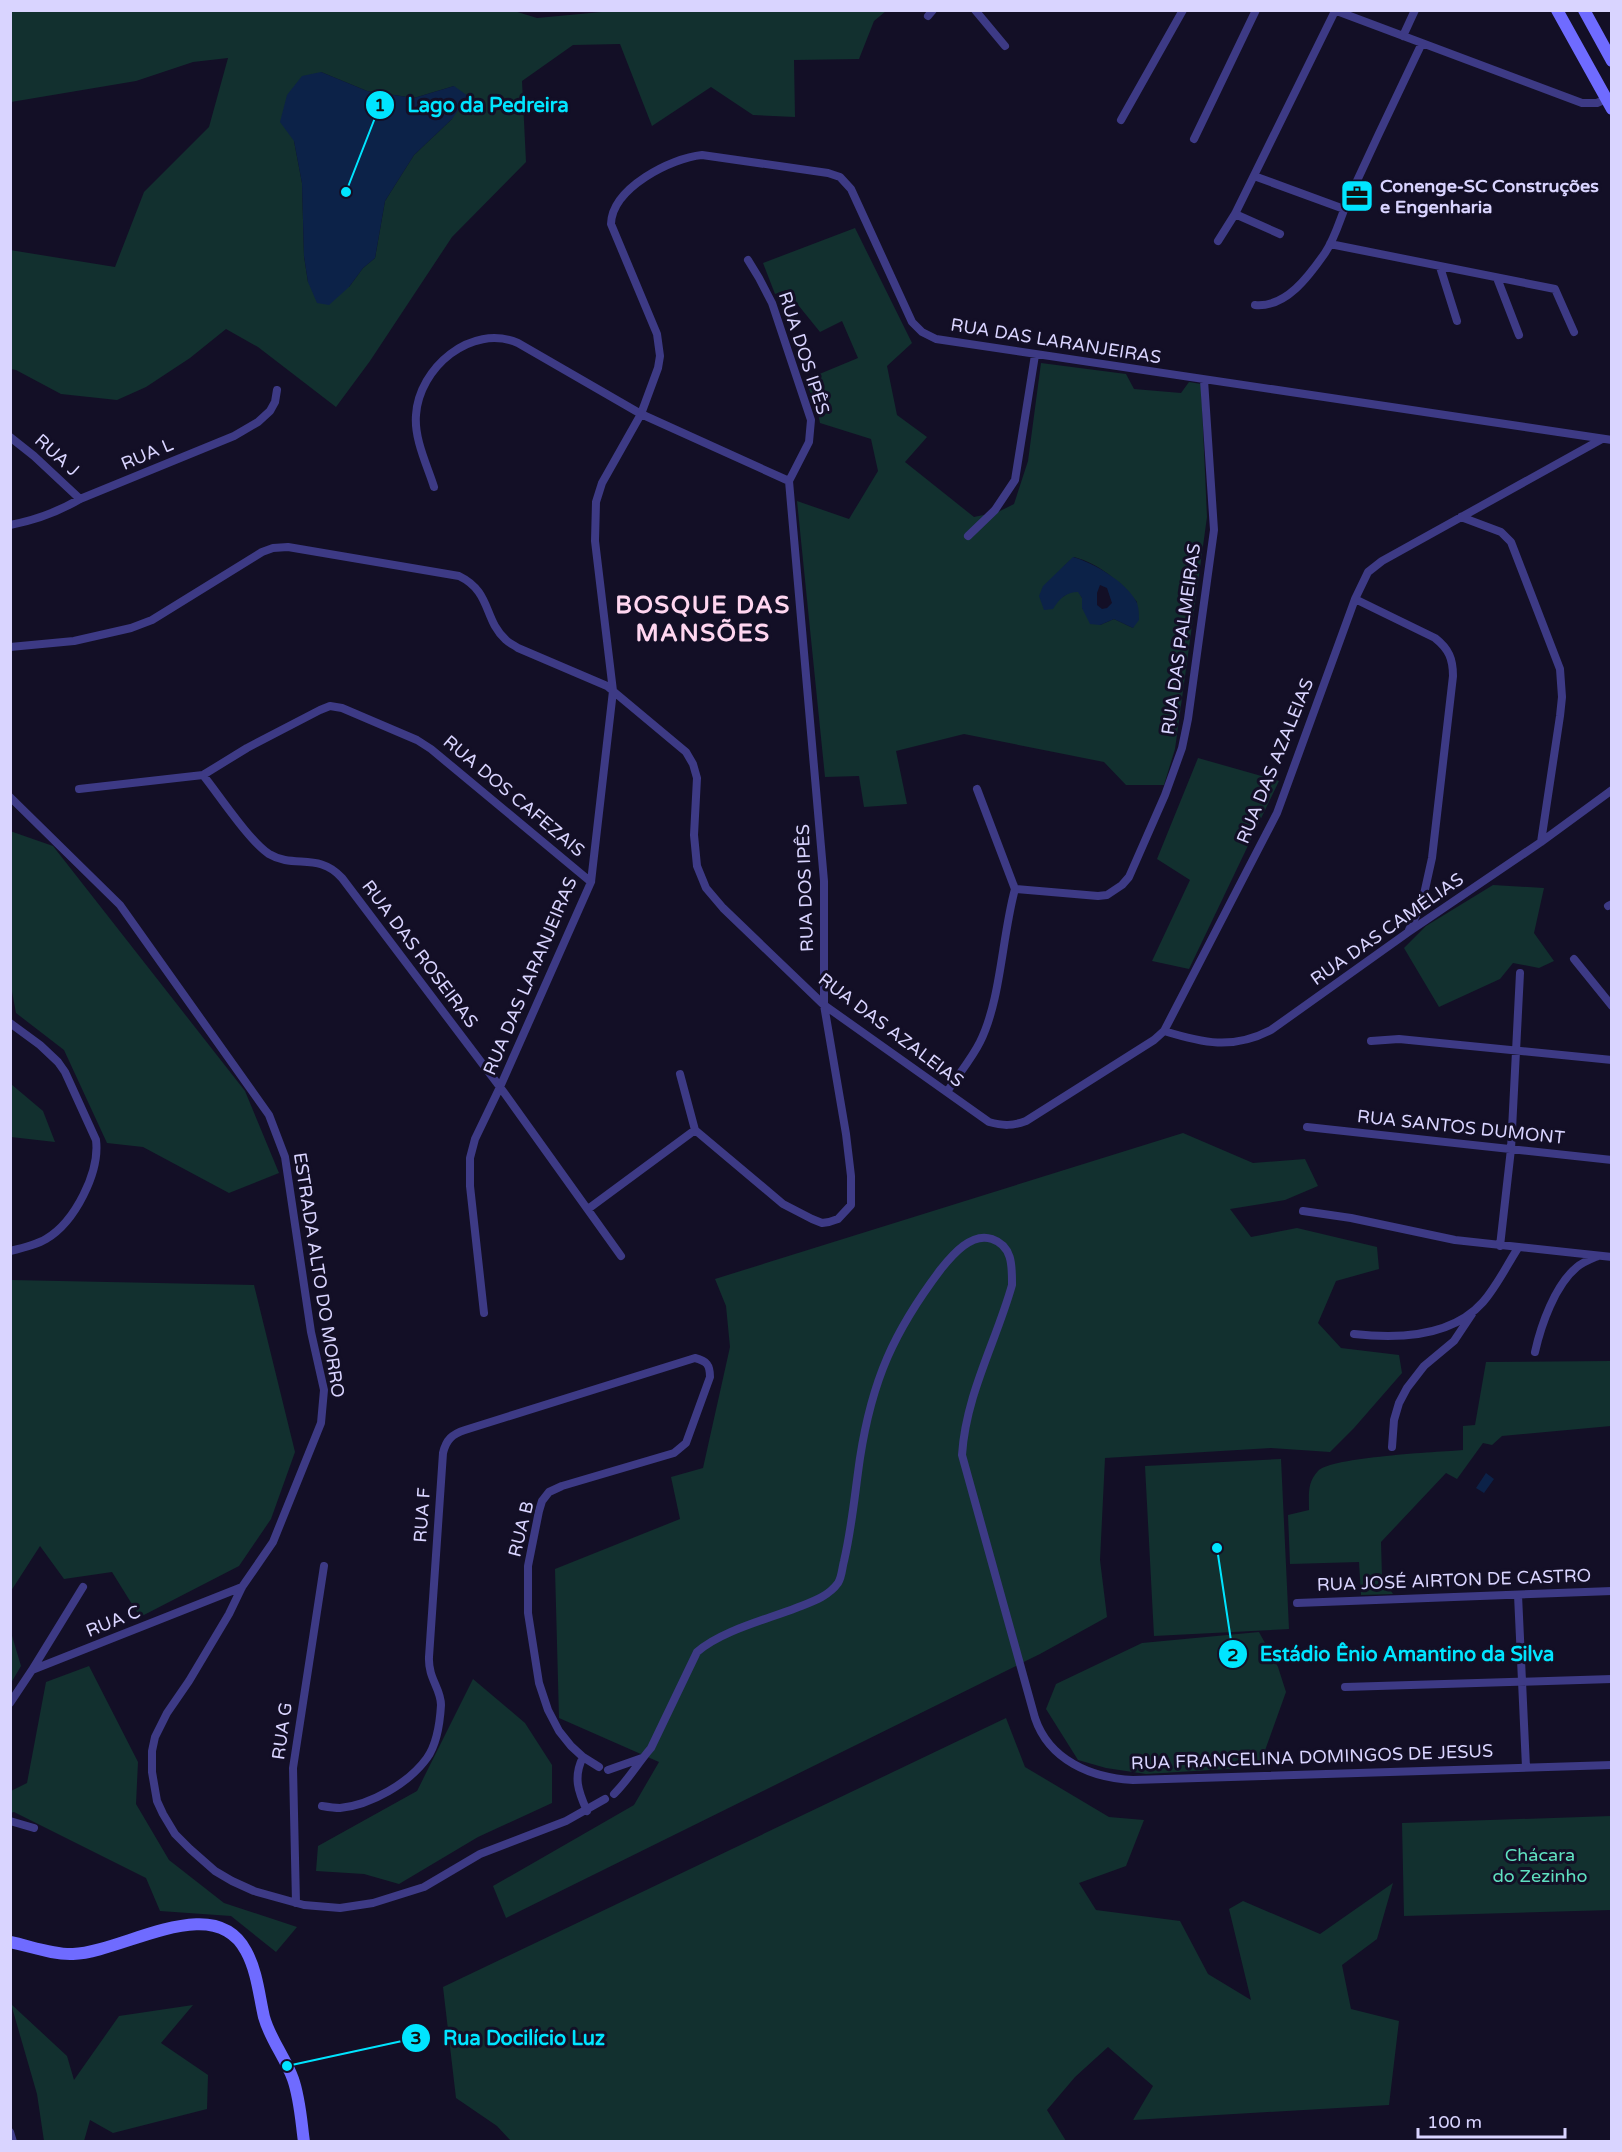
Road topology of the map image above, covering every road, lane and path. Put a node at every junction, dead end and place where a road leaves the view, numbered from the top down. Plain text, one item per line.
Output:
1 (975, 10) edge
2 (1183, 10) edge
3 (1256, 10) edge
4 (1415, 10) edge
5 (1557, 10) edge
6 (1335, 11) edge
7 (1587, 16) edge
8 (1569, 32) junction
9 (1403, 36) junction
10 (1422, 43) junction
11 (1005, 46) dead end
12 (1611, 61) edge
13 (1610, 102) edge
14 (1121, 120) dead end
15 (1194, 139) dead end
16 (1254, 176) junction
17 (1344, 209) junction
18 (1234, 214) junction
19 (1280, 234) dead end
20 (1218, 241) dead end
21 (1330, 244) junction
22 (748, 260) dead end
23 (1440, 267) junction
24 (1497, 278) junction
25 (1255, 305) dead end
26 (1457, 321) dead end
27 (1574, 332) dead end
28 (1519, 335) dead end
29 (1035, 355) junction
30 (1203, 380) junction
31 (277, 390) dead end
32 (641, 414) junction
33 (10, 437) edge
34 (1602, 439) junction
35 (1611, 440) edge
36 (789, 481) junction
37 (434, 487) dead end
38 (80, 499) junction
39 (1461, 518) junction
40 (10, 525) edge
41 (969, 536) dead end
42 (1355, 599) junction
43 (10, 646) edge
44 (613, 691) junction
45 (203, 775) junction
46 (79, 789) dead end
47 (976, 789) dead end
48 (1611, 790) edge
49 (10, 797) edge
50 (1541, 842) junction
51 (591, 882) junction
52 (1015, 889) junction
53 (1407, 933) junction
54 (1574, 959) dead end
55 (1520, 973) dead end
56 (824, 1005) junction
57 (1611, 1006) edge
58 (10, 1023) edge
59 (1164, 1031) junction
60 (1371, 1041) dead end
61 (1515, 1051) junction
62 (1611, 1060) edge
63 (680, 1074) dead end
64 (500, 1087) junction
65 (946, 1092) junction
66 (1307, 1127) dead end
67 (695, 1130) junction
68 (1511, 1149) junction
69 (1611, 1160) edge
70 (588, 1209) junction
71 (1303, 1211) dead end
72 (1500, 1246) junction
73 (1518, 1248) junction
74 (10, 1251) edge
75 (1599, 1255) junction
76 (621, 1256) dead end
77 (1611, 1257) edge
78 (1474, 1311) junction
79 (484, 1313) dead end
80 (1354, 1334) dead end
81 (1535, 1352) dead end
82 (710, 1377) joint
83 (1392, 1447) dead end
84 (324, 1566) dead end
85 (83, 1587) dead end
86 (242, 1587) junction
87 (1611, 1591) edge
88 (1518, 1594) junction
89 (1297, 1603) dead end
90 (32, 1670) junction
91 (1611, 1679) edge
92 (1522, 1682) junction
93 (1345, 1687) dead end
94 (10, 1704) edge
95 (583, 1757) junction
96 (642, 1758) junction
97 (1611, 1765) edge
98 (1526, 1767) junction
99 (614, 1794) dead end
100 (605, 1799) dead end
101 (322, 1806) dead end
102 (587, 1811) junction
103 (10, 1821) edge
104 (34, 1828) dead end
105 (297, 1903) junction
106 (10, 1942) edge
107 (10, 2132) edge
108 (13, 2142) edge
109 (304, 2142) edge

1 - 11 street
2 - 14 street
3 - 15 street
4 - 9 street
5 - 8 main road
6 - 9 street
6 - 16 street
7 - 8 main road
7 - 12 main road
8 - 13 main road
9 - 10 street
10 - 13 street
10 - 17 street
16 - 17 street
16 - 18 street
17 - 21 street
18 - 19 street
18 - 20 street
21 - 23 street
21 - 25 street
22 - 36 street, RUA DOS IPÊS
23 - 24 street
23 - 26 street
24 - 27 street
24 - 28 street
29 - 30 street, RUA DAS LARANJEIRAS
29 - 32 street, RUA DAS LARANJEIRAS
29 - 41 street
30 - 34 street, RUA DAS LARANJEIRAS
30 - 52 street, RUA DAS PALMEIRAS
31 - 38 street, RUA L
32 - 36 street
32 - 37 street
32 - 44 street, RUA DAS LARANJEIRAS
33 - 38 street, RUA J
34 - 35 street, RUA DAS LARANJEIRAS
34 - 39 street, RUA DAS AZALEIAS
36 - 56 street, RUA DOS IPÊS
38 - 40 street, RUA L
39 - 42 street, RUA DAS AZALEIAS
39 - 50 street
42 - 53 street
42 - 59 street, RUA DAS AZALEIAS
43 - 44 street, RUA DAS AZALEIAS
44 - 51 street, RUA DAS LARANJEIRAS
44 - 56 street, RUA DAS AZALEIAS
45 - 46 street, RUA DOS CAFEZAIS
45 - 51 street, RUA DOS CAFEZAIS
45 - 64 street, RUA DAS ROSEIRAS
47 - 52 street
48 - 50 street, RUA DAS CAMÉLIAS
49 - 86 street, ESTRADA ALTO DO MORRO
50 - 53 street, RUA DAS CAMÉLIAS
51 - 64 street, RUA DAS LARANJEIRAS
52 - 65 street
53 - 59 street, RUA DAS CAMÉLIAS
54 - 57 street
55 - 61 street
56 - 65 street, RUA DAS AZALEIAS
56 - 67 street, RUA DOS IPÊS
58 - 74 street
59 - 65 street, RUA DAS AZALEIAS
60 - 61 street
61 - 62 street
61 - 68 street
63 - 67 street
64 - 70 street, RUA DAS ROSEIRAS
64 - 79 street, RUA DAS LARANJEIRAS
66 - 68 street, RUA SANTOS DUMONT
67 - 70 street
68 - 69 street, RUA SANTOS DUMONT
68 - 72 street
70 - 76 street, RUA DAS ROSEIRAS
71 - 72 street
72 - 73 street
73 - 75 street
73 - 78 street
75 - 77 street
75 - 81 street
78 - 80 street
78 - 83 street
82 - 95 street, RUA B
82 - 101 street, RUA F
84 - 105 street, RUA G
85 - 90 street
86 - 90 street, RUA C
86 - 105 street, ESTRADA ALTO DO MORRO
87 - 88 street, RUA JOSÉ AIRTON DE CASTRO
88 - 89 street, RUA JOSÉ AIRTON DE CASTRO
88 - 92 street
90 - 94 street
91 - 92 street
92 - 93 street
92 - 98 street
95 - 96 street, RUA B
95 - 102 street
96 - 98 street, RUA FRANCELINA DOMINGOS DE JESUS
96 - 99 street, RUA FRANCELINA DOMINGOS DE JESUS
97 - 98 street, RUA FRANCELINA DOMINGOS DE JESUS
100 - 102 street, ESTRADA ALTO DO MORRO
102 - 105 street, ESTRADA ALTO DO MORRO
103 - 104 street
106 - 109 main road
107 - 108 street

